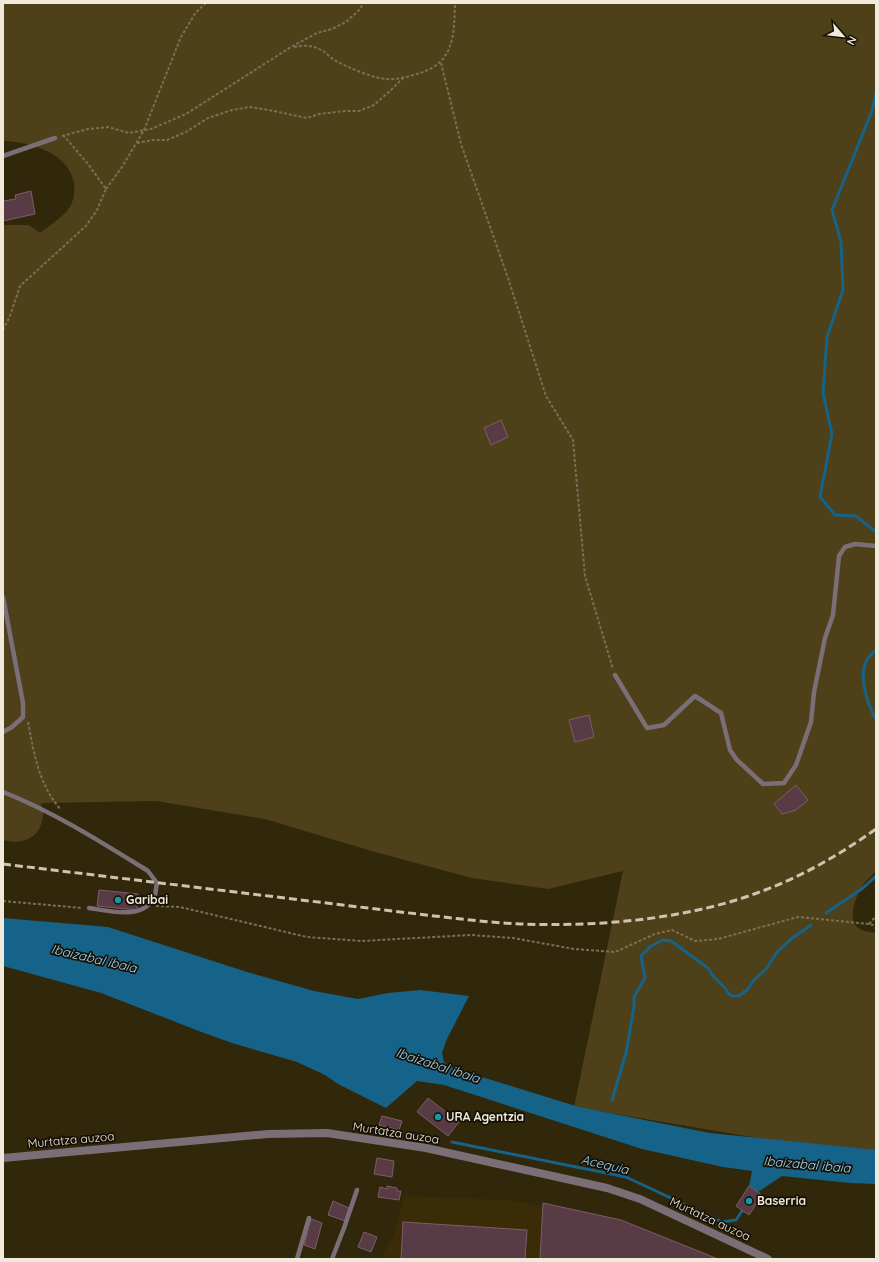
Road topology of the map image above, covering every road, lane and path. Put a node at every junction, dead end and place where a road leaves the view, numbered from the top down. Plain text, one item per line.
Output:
1 (206, 3) edge
2 (364, 3) edge
3 (455, 3) edge
4 (291, 47) junction
5 (441, 63) junction
6 (403, 78) junction
7 (144, 130) junction
8 (64, 136) junction
9 (55, 138) joint
10 (137, 143) junction
11 (3, 156) edge
12 (106, 190) junction
13 (3, 330) edge
14 (876, 546) edge
15 (3, 597) edge
16 (615, 675) joint
17 (27, 720) dead end
18 (3, 732) edge
19 (3, 792) edge
20 (62, 811) dead end
21 (3, 901) edge
22 (149, 905) junction
23 (89, 908) joint
24 (876, 916) edge
25 (869, 924) junction
26 (876, 926) edge
27 (3, 1158) edge
28 (357, 1190) dead end
29 (309, 1218) dead end
30 (297, 1259) edge
31 (332, 1259) edge
32 (768, 1259) edge

1 - 7 path
2 - 4 path
3 - 5 path
4 - 6 path
4 - 7 path
5 - 6 path
5 - 16 path
6 - 10 path
7 - 8 path
7 - 10 path
8 - 9 path
8 - 12 path
9 - 11 lane
10 - 12 path
12 - 13 path
14 - 16 lane
15 - 18 lane
17 - 20 path
19 - 22 lane
21 - 23 path
22 - 23 lane
22 - 25 path
24 - 25 path
25 - 26 path
27 - 32 street, Murtatza auzoa
28 - 31 lane
29 - 30 lane

